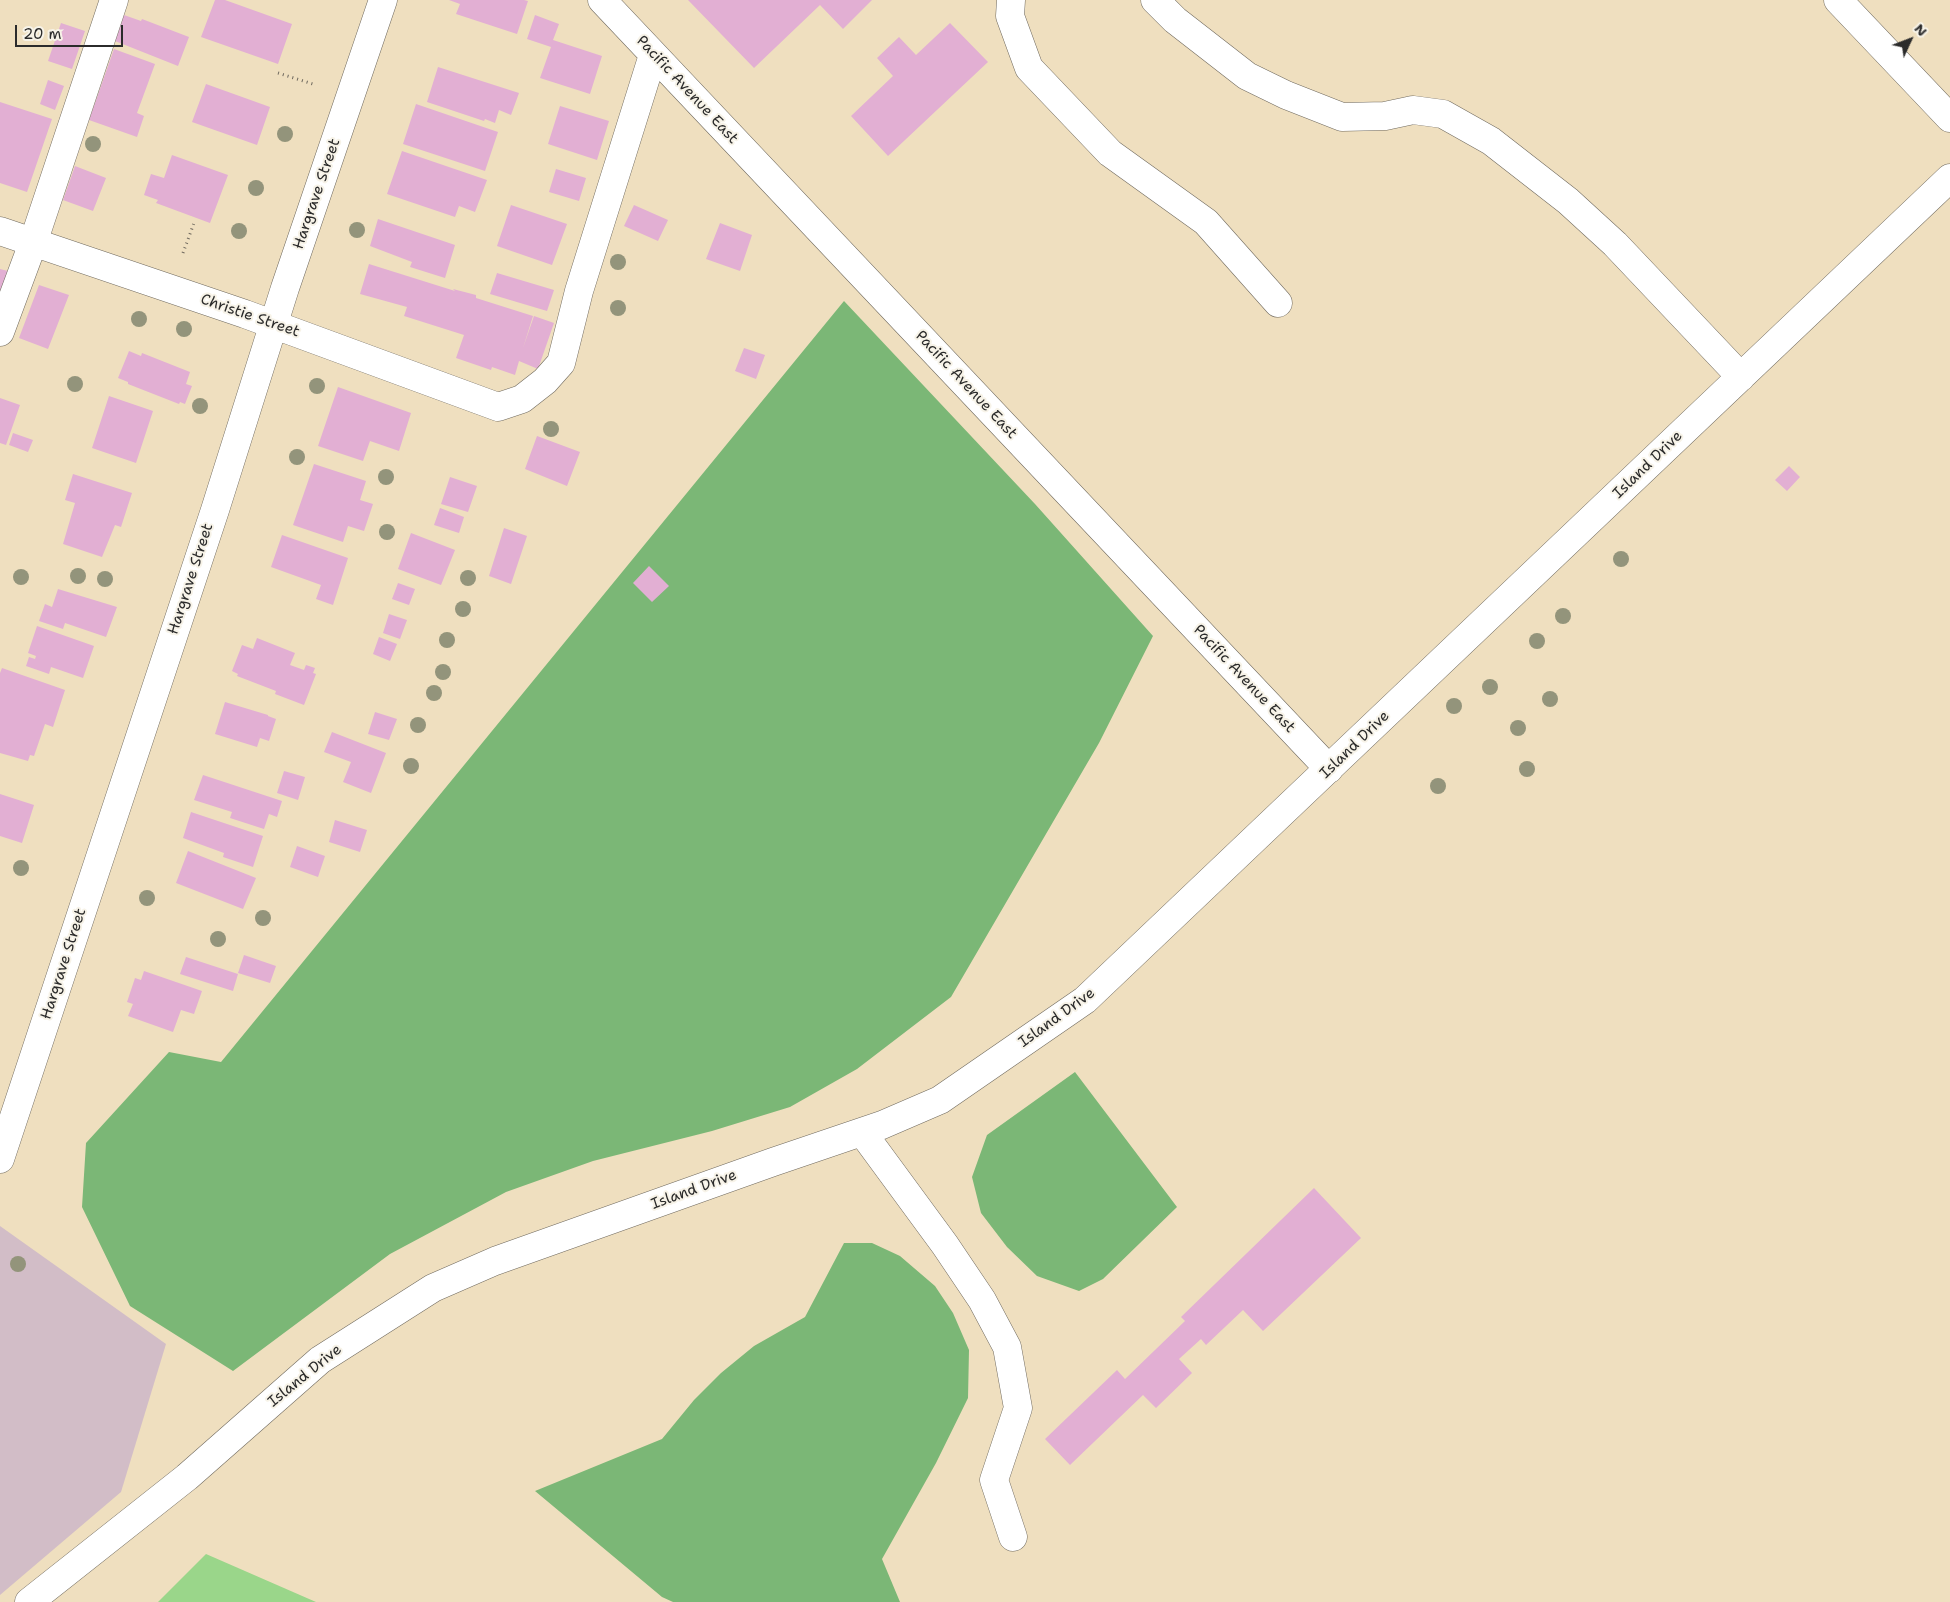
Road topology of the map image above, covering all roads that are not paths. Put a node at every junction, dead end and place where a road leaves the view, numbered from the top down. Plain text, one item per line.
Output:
1 (114, 0) edge
2 (383, 0) edge
3 (602, 0) edge
4 (1011, 0) edge
5 (1155, 0) edge
6 (1838, 0) edge
7 (653, 55) junction
8 (1950, 118) edge
9 (1950, 178) edge
10 (0, 231) edge
11 (33, 243) junction
12 (1278, 303) dead end
13 (274, 324) junction
14 (0, 332) edge
15 (1741, 377) junction
16 (1330, 769) junction
17 (862, 1132) junction
18 (0, 1159) edge
19 (1013, 1537) dead end
20 (29, 1602) edge

1 - 11 street
2 - 13 street, Hargrave Street
3 - 7 street, Pacific Avenue East
4 - 12 street
5 - 15 street
6 - 8 street
7 - 13 street, Christie Street
7 - 16 street, Pacific Avenue East
9 - 15 street, Island Drive
10 - 11 street, Christie Street
11 - 13 street, Christie Street
11 - 14 street
13 - 18 street, Hargrave Street
15 - 16 street, Island Drive
16 - 17 street, Island Drive
17 - 19 street
17 - 20 street, Island Drive

